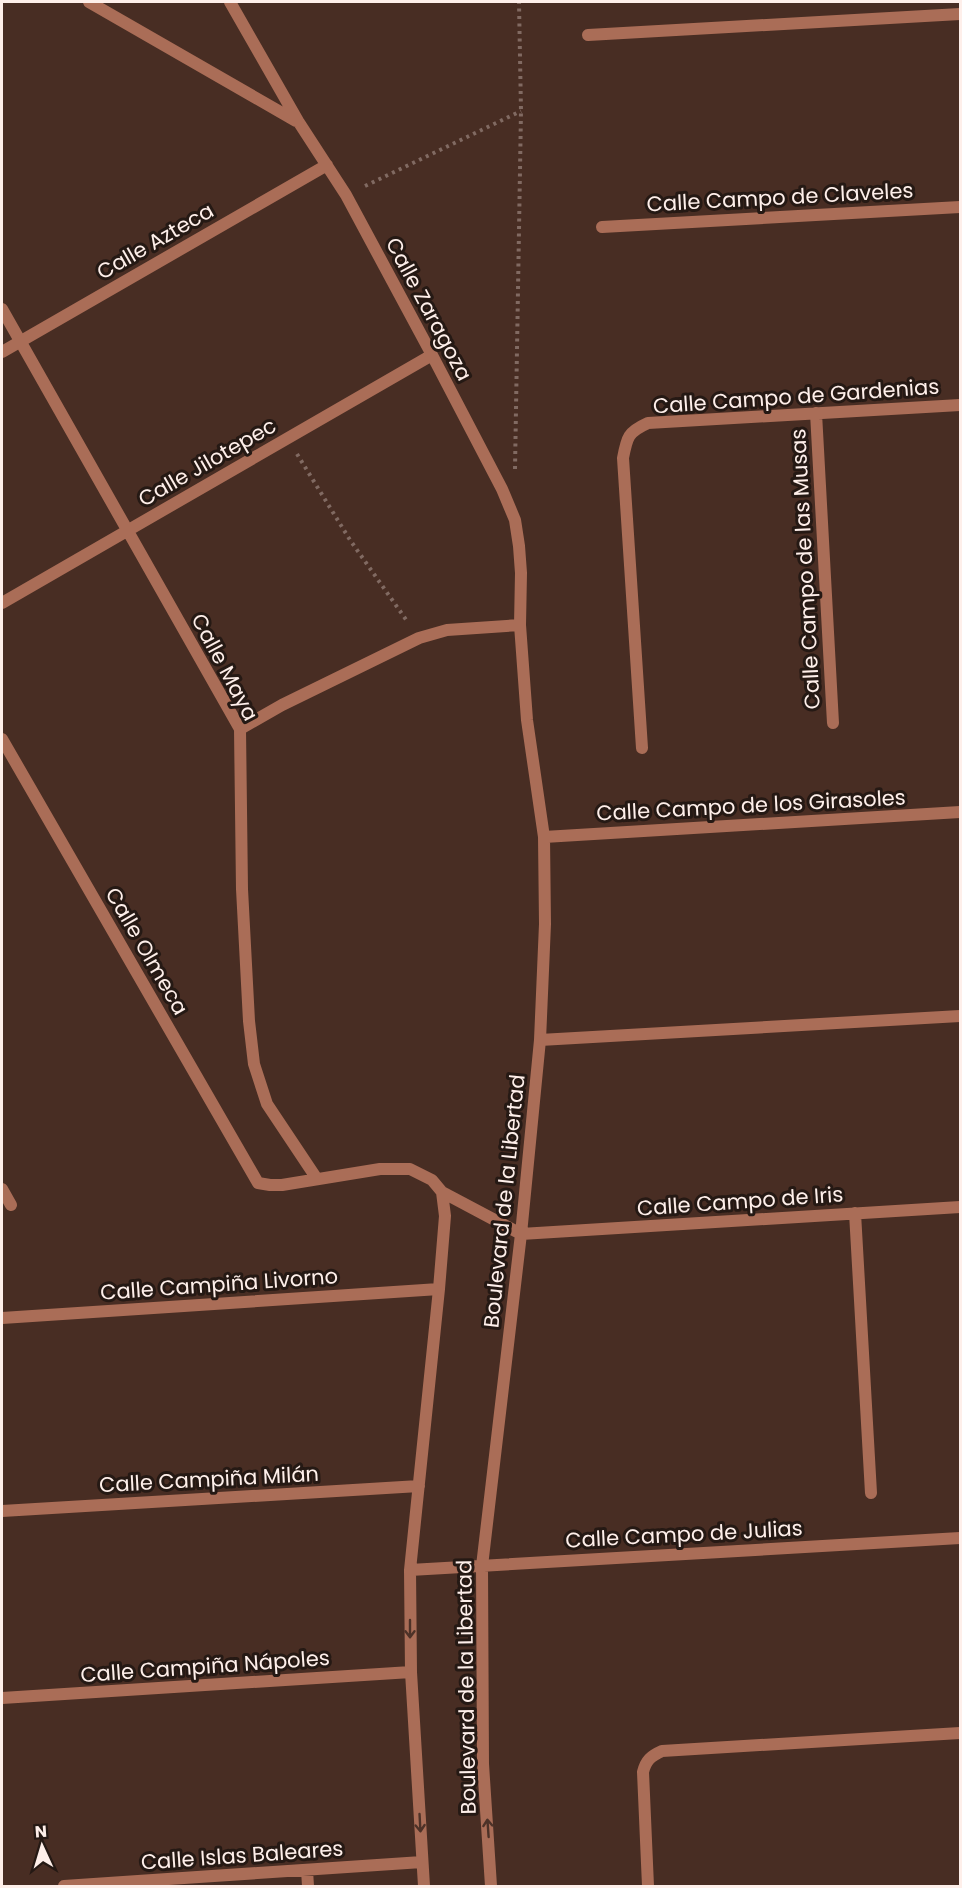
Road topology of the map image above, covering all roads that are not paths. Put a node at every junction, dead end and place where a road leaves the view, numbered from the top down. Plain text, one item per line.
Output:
1 (89, 2) edge
2 (230, 2) edge
3 (960, 14) edge
4 (588, 35) dead end
5 (298, 122) junction
6 (327, 165) junction
7 (960, 207) edge
8 (602, 227) dead end
9 (2, 309) edge
10 (20, 341) junction
11 (2, 352) edge
12 (432, 355) junction
13 (960, 405) edge
14 (816, 413) junction
15 (514, 520) joint
16 (128, 530) junction
17 (2, 603) edge
18 (520, 625) junction
19 (832, 723) dead end
20 (240, 729) junction
21 (2, 739) edge
22 (642, 748) dead end
23 (960, 812) edge
24 (544, 837) junction
25 (960, 1016) edge
26 (540, 1040) junction
27 (317, 1179) junction
28 (2, 1189) edge
29 (442, 1192) junction
30 (11, 1205) dead end
31 (960, 1207) edge
32 (855, 1213) junction
33 (521, 1234) junction
34 (439, 1289) junction
35 (2, 1318) edge
36 (419, 1486) junction
37 (871, 1493) dead end
38 (2, 1511) edge
39 (960, 1538) edge
40 (482, 1566) junction
41 (410, 1570) junction
42 (411, 1672) junction
43 (2, 1698) edge
44 (960, 1733) edge
45 (422, 1862) junction
46 (307, 1870) junction
47 (64, 1887) edge
48 (308, 1887) edge
49 (424, 1887) edge
50 (491, 1887) edge
51 (648, 1887) edge

1 - 5 street, Calle Zaragoza
2 - 5 street, Calle Zaragoza
3 - 4 street
5 - 6 street, Calle Zaragoza
6 - 10 street, Calle Azteca
6 - 12 street, Calle Zaragoza
7 - 8 street, Calle Campo de Claveles
9 - 10 street, Calle Maya
10 - 11 street, Calle Azteca
10 - 16 street, Calle Maya
12 - 15 street, Calle Zaragoza
12 - 16 street, Calle Jilotepec
13 - 14 street, Calle Campo de Gardenias
14 - 19 street, Calle Campo de las Musas
14 - 22 street, Calle Campo de Gardenias
15 - 18 street, Boulevard de la Libertad
16 - 17 street, Calle Jilotepec
16 - 20 street, Calle Maya
18 - 20 street
18 - 24 street, Boulevard de la Libertad
20 - 27 street, Calle Maya
21 - 27 street, Calle Olmeca
23 - 24 street, Calle Campo de los Girasoles
24 - 26 street, Boulevard de la Libertad
25 - 26 street
26 - 33 street, Boulevard de la Libertad
27 - 29 street
28 - 30 street
29 - 33 street
29 - 34 street
31 - 32 street, Calle Campo de Iris
32 - 33 street, Calle Campo de Iris
32 - 37 street
33 - 40 street, Boulevard de la Libertad
34 - 35 street, Calle Campiña Livorno
34 - 36 street
36 - 38 street, Calle Campiña Milán
36 - 41 street
39 - 40 street, Calle Campo de Julias
40 - 41 street, Calle Campo de Julias
50 -> 40 street, Boulevard de la Libertad
41 -> 42 street
42 - 43 street, Calle Campiña Nápoles
42 -> 45 street
44 - 51 street
45 - 46 street, Calle Islas Baleares
45 - 49 street
46 - 47 street, Calle Islas Baleares
46 - 48 street

